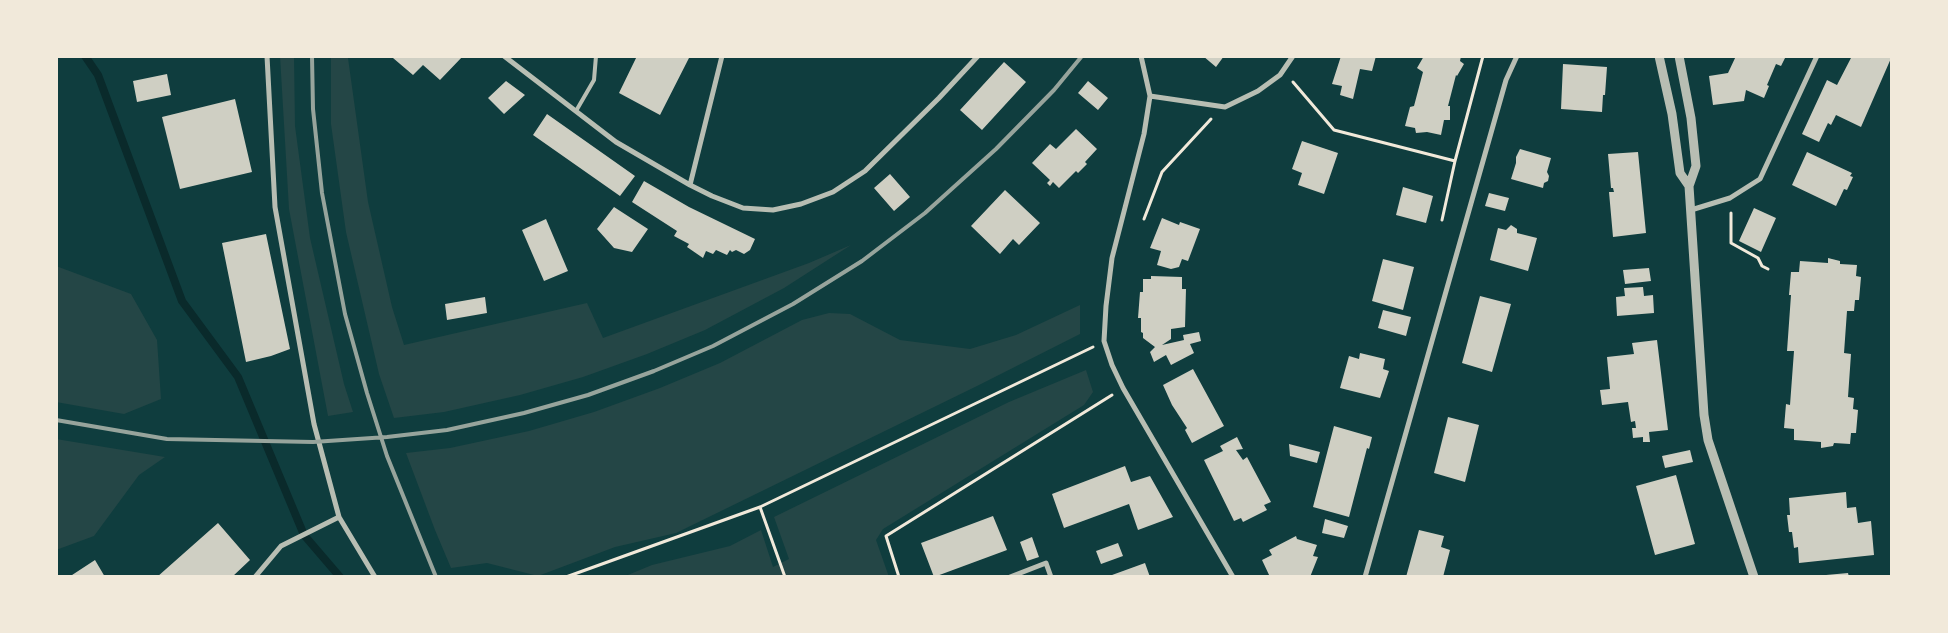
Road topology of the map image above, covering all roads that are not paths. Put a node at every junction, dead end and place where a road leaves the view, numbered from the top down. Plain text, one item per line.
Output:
1 (267, 56) edge
2 (504, 56) edge
3 (596, 56) edge
4 (722, 56) edge
5 (978, 56) edge
6 (1141, 56) edge
7 (1292, 56) edge
8 (1517, 56) edge
9 (1659, 56) edge
10 (1679, 56) edge
11 (1817, 56) edge
12 (1150, 96) junction
13 (576, 111) junction
14 (690, 185) junction
15 (1689, 186) junction
16 (1691, 210) junction
17 (339, 517) junction
18 (255, 577) edge
19 (375, 577) edge
20 (1010, 577) edge
21 (1051, 577) edge
22 (1233, 577) edge
23 (1365, 577) edge
24 (1754, 577) edge

1 - 17 street
2 - 13 street
3 - 13 lane
4 - 14 street
5 - 14 street
6 - 12 street
7 - 12 street
8 - 23 street
9 - 15 street
10 - 15 street
11 - 16 street
12 - 22 street
13 - 14 street
15 - 16 street
16 - 24 street
17 - 18 street
17 - 19 street
20 - 21 street

